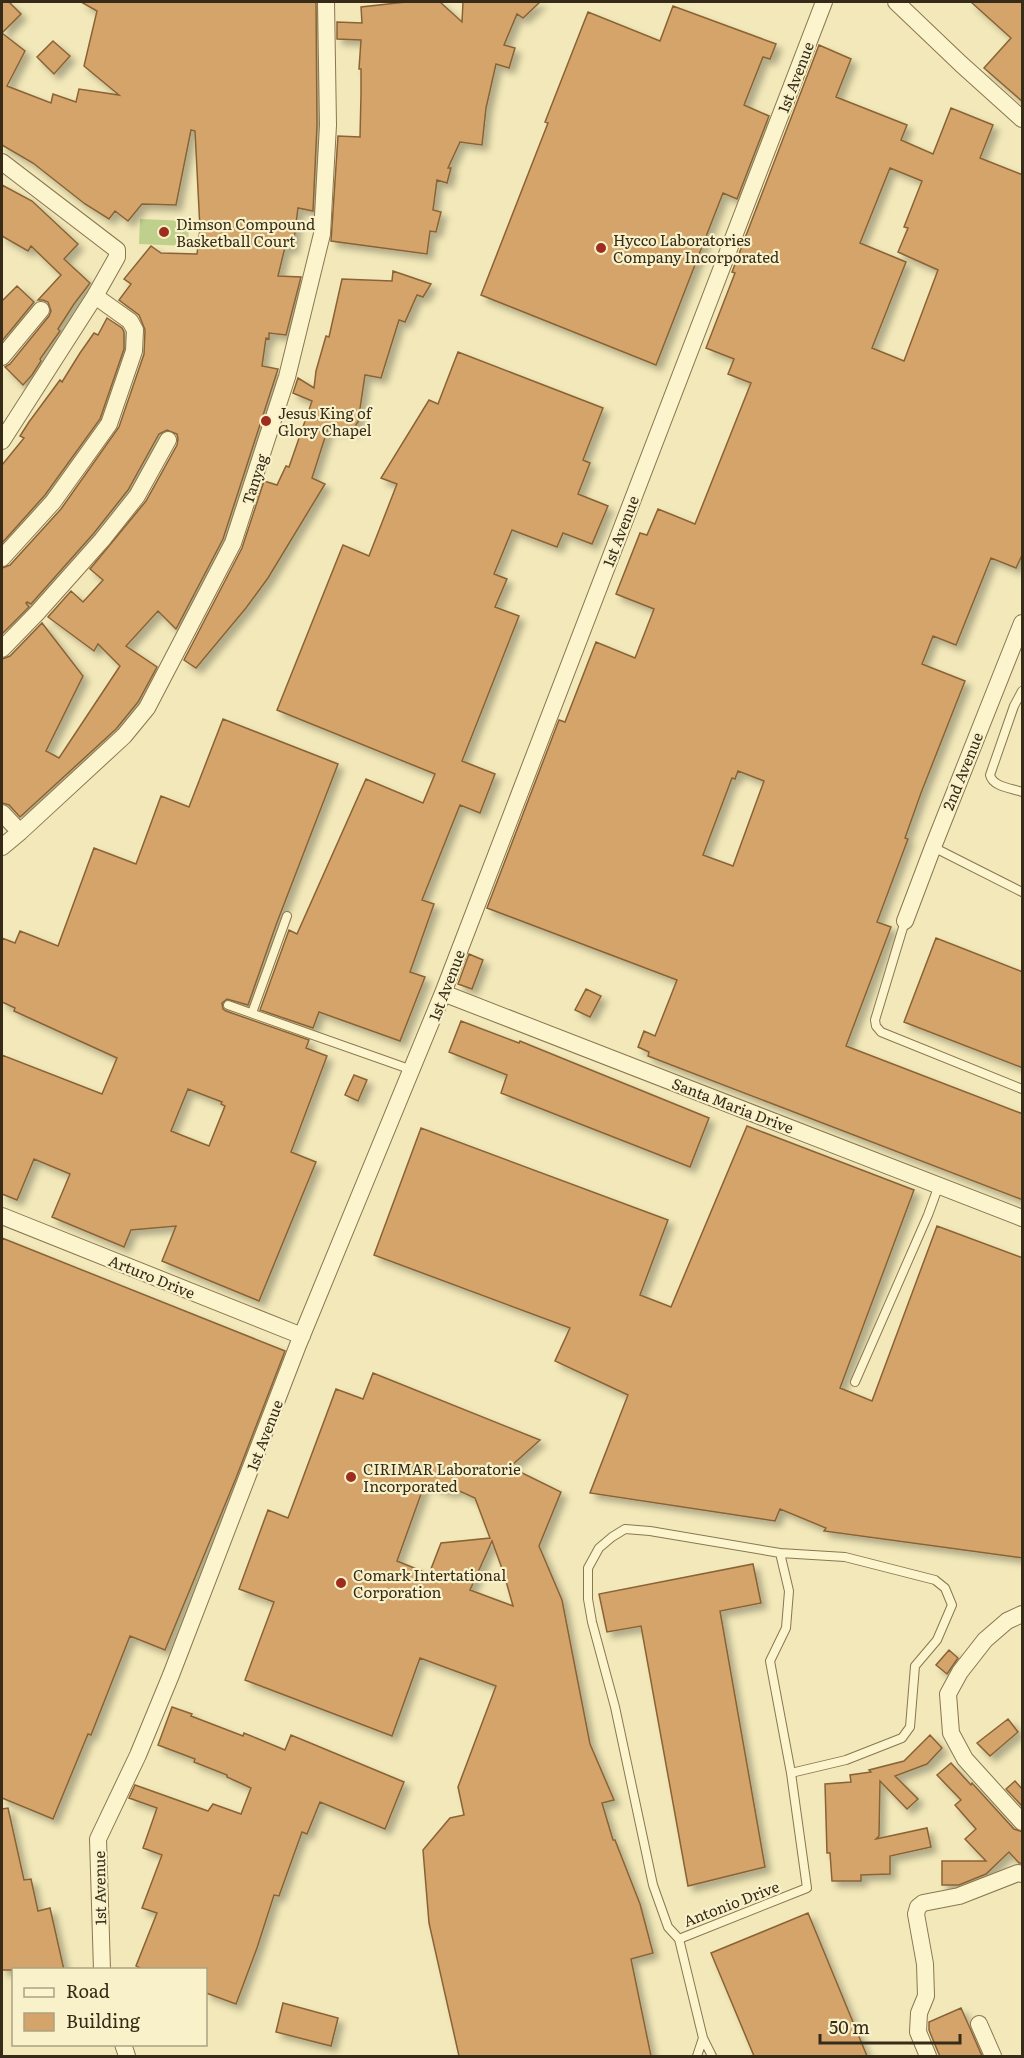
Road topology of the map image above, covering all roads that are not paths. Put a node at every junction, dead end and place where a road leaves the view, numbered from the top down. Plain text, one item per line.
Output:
1 (326, 2) edge
2 (824, 2) edge
3 (896, 2) edge
4 (1023, 118) edge
5 (2, 162) edge
6 (95, 296) junction
7 (41, 310) dead end
8 (2, 357) edge
9 (168, 440) dead end
10 (2, 441) edge
11 (2, 558) edge
12 (1021, 630) edge
13 (2, 649) edge
14 (1023, 691) edge
15 (1023, 792) edge
16 (2, 813) edge
17 (26, 827) junction
18 (2, 847) edge
19 (933, 847) junction
20 (1023, 892) edge
21 (287, 916) dead end
22 (905, 921) joint
23 (443, 993) junction
24 (228, 1005) dead end
25 (252, 1013) junction
26 (412, 1070) junction
27 (1023, 1089) edge
28 (939, 1185) junction
29 (2, 1216) edge
30 (1023, 1218) edge
31 (302, 1336) junction
32 (855, 1382) dead end
33 (780, 1553) junction
34 (1023, 1614) edge
35 (791, 1773) junction
36 (1023, 1822) edge
37 (1023, 1874) edge
38 (679, 1939) junction
39 (102, 1968) edge
40 (978, 2024) dead end
41 (704, 2038) junction
42 (697, 2056) edge
43 (712, 2056) edge
44 (928, 2056) edge
45 (993, 2056) edge

1 - 17 street, Tanyag
2 - 23 street, 1st Avenue
3 - 4 street
5 - 6 street
6 - 10 street
6 - 11 street
7 - 8 street
9 - 13 street
12 - 19 street, 2nd Avenue
14 - 15 lane
16 - 17 street
17 - 18 street, Tanyag
19 - 20 lane
19 - 22 street, 2nd Avenue
21 - 25 lane
22 - 27 lane
23 - 26 street, 1st Avenue
23 - 28 street, Santa Maria Drive
24 - 25 lane
25 - 26 lane
26 - 31 street, 1st Avenue
28 - 30 street, Santa Maria Drive
28 - 32 lane
29 - 31 street, Arturo Drive
31 - 39 street, 1st Avenue
33 - 35 lane
33 - 35 lane
33 - 38 lane
34 - 36 street
35 - 38 lane, Antonio Drive
37 - 44 street
38 - 41 lane, Antonio Drive
40 - 45 street
41 - 42 lane
41 - 43 lane, Antonio Drive

